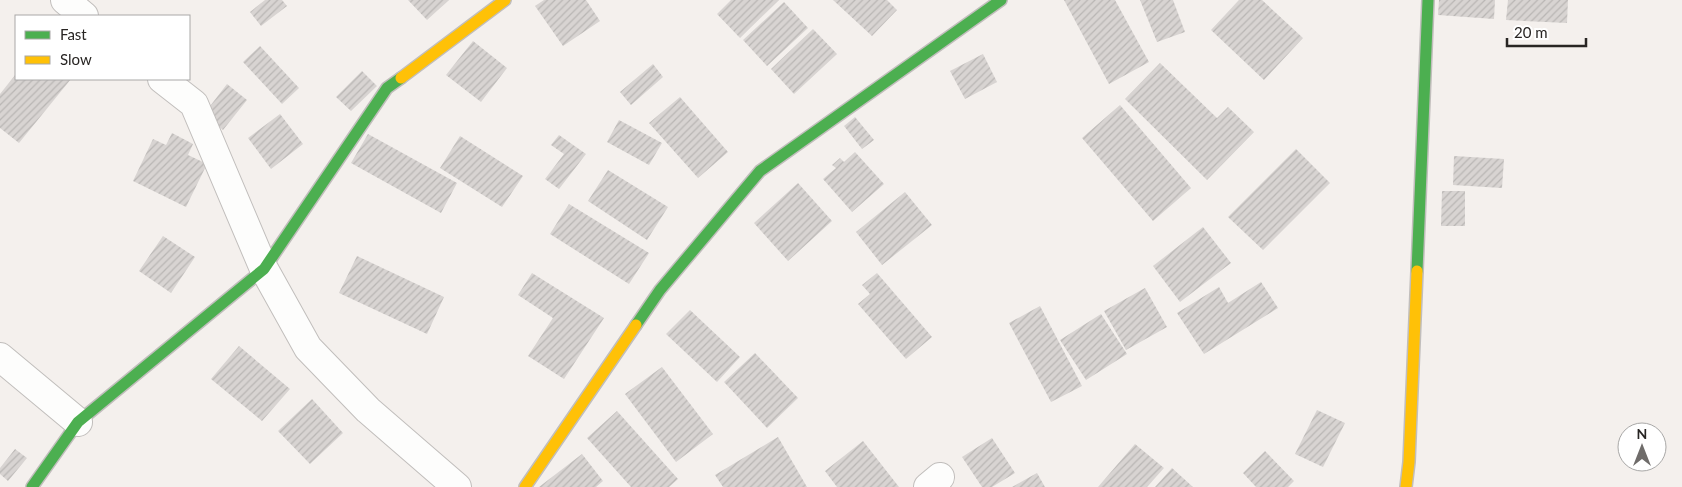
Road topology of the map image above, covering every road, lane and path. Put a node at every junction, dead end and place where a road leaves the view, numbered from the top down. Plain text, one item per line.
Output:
1 (65, 0) edge
2 (505, 0) edge
3 (1001, 0) edge
4 (1428, 0) edge
5 (83, 15) edge
6 (163, 80) edge
7 (264, 269) junction
8 (0, 357) edge
9 (78, 422) junction
10 (32, 487) edge
11 (457, 487) edge
12 (525, 487) edge
13 (1406, 487) edge

1 - 5 street
2 - 7 street
3 - 12 street
4 - 13 street
6 - 7 street
7 - 9 street
7 - 11 street
8 - 9 street
9 - 10 street

